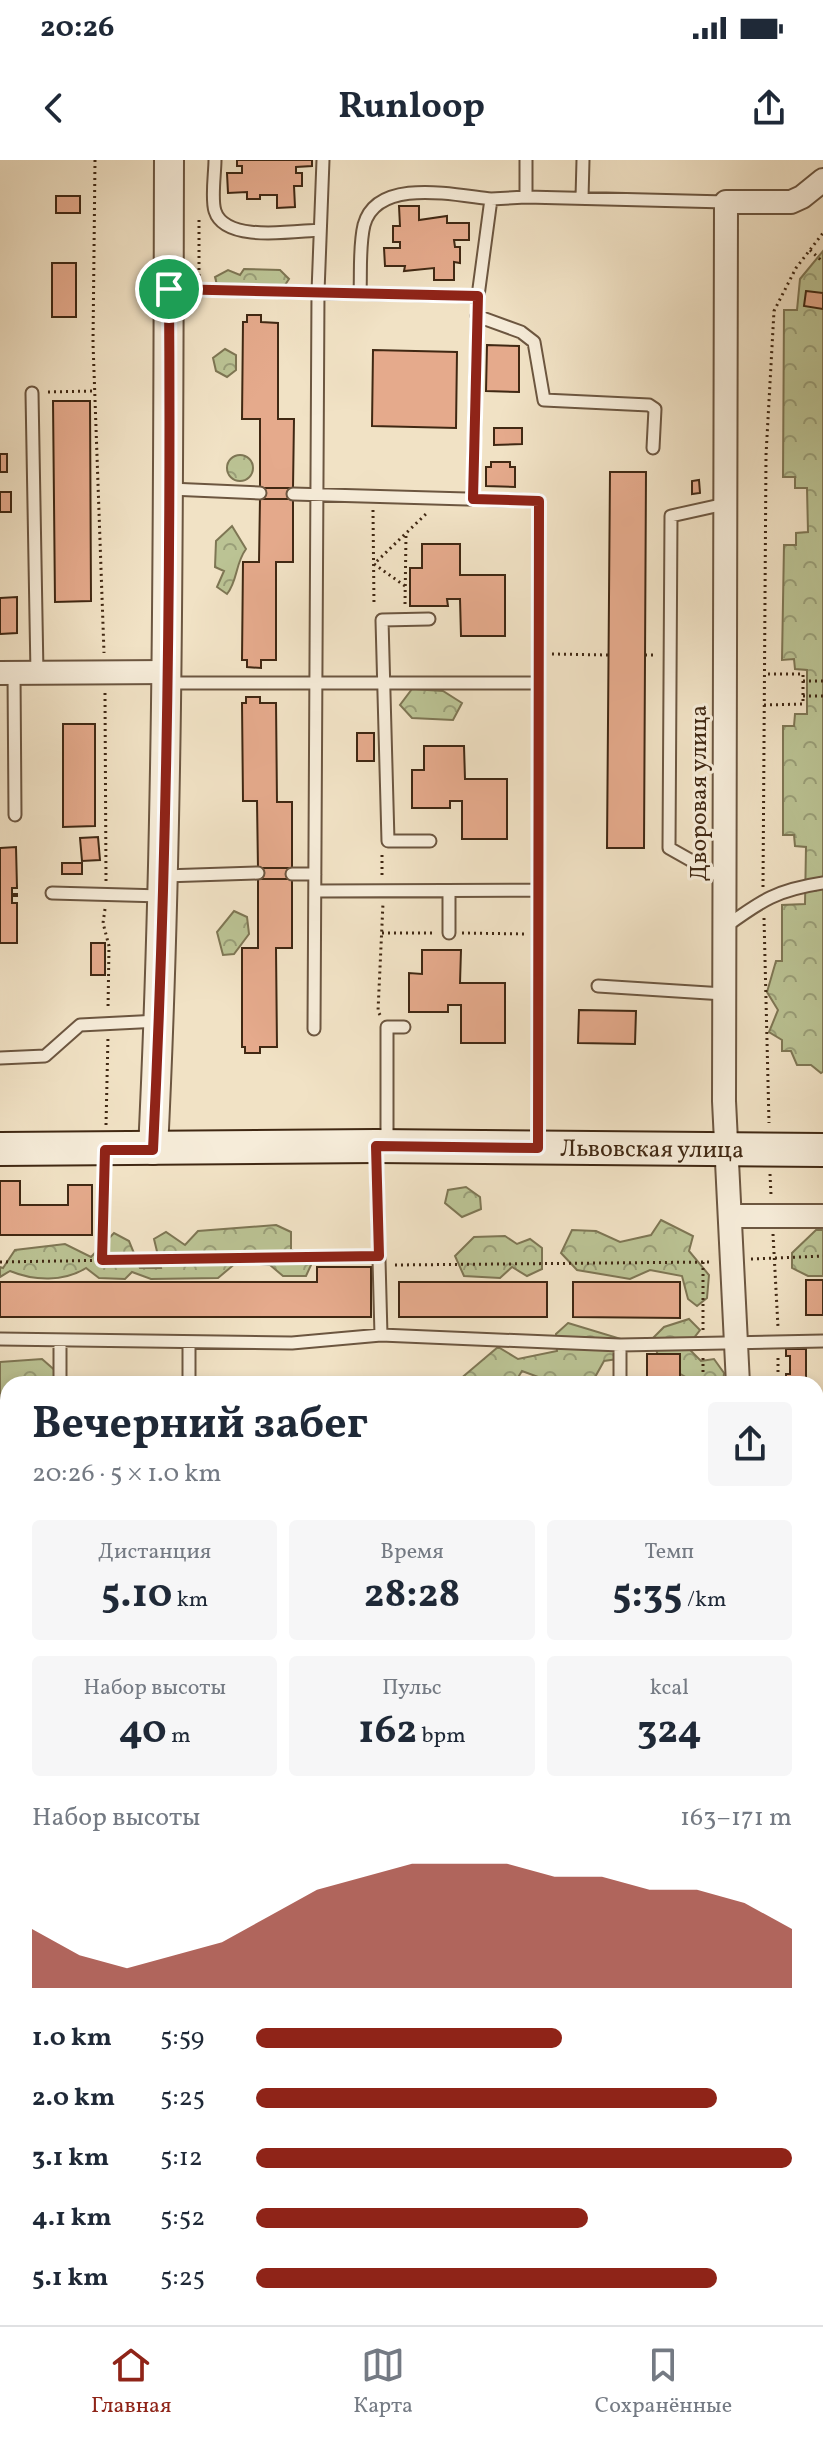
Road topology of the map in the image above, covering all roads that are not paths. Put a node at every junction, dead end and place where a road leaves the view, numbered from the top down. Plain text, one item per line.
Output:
1 (169, 160) edge
2 (215, 160) edge
3 (323, 160) edge
4 (526, 160) edge
5 (583, 160) edge
6 (823, 180) edge
7 (526, 197) junction
8 (582, 198) junction
9 (491, 199) junction
10 (726, 202) junction
11 (320, 230) junction
12 (169, 289) junction
13 (318, 292) junction
14 (360, 293) junction
15 (478, 296) junction
16 (477, 316) junction
17 (32, 393) road end
18 (653, 448) dead end
19 (170, 489) junction
20 (260, 493) dead end
21 (319, 493) junction
22 (293, 494) dead end
23 (473, 499) junction
24 (725, 504) junction
25 (429, 619) dead end
26 (7, 673) edge
27 (37, 673) junction
28 (168, 678) junction
29 (317, 682) junction
30 (382, 683) junction
31 (537, 683) junction
32 (0, 765) edge
33 (13, 765) junction
34 (15, 815) dead end
35 (430, 841) dead end
36 (258, 873) dead end
37 (292, 874) dead end
38 (315, 874) junction
39 (724, 879) junction
40 (823, 883) edge
41 (163, 886) junction
42 (538, 890) junction
43 (315, 891) junction
44 (449, 891) junction
45 (52, 893) dead end
46 (724, 928) junction
47 (449, 933) dead end
48 (598, 986) dead end
49 (724, 994) junction
50 (159, 1021) junction
51 (404, 1027) dead end
52 (314, 1029) dead end
53 (0, 1058) edge
54 (382, 1146) junction
55 (538, 1148) junction
56 (0, 1149) edge
57 (153, 1150) junction
58 (728, 1150) junction
59 (823, 1150) edge
60 (731, 1216) junction
61 (823, 1216) edge
62 (381, 1335) junction
63 (0, 1339) edge
64 (60, 1340) junction
65 (823, 1341) edge
66 (189, 1342) junction
67 (737, 1344) junction
68 (620, 1345) junction
69 (60, 1376) edge
70 (189, 1376) edge
71 (620, 1376) edge
72 (738, 1376) edge

1 - 12 street
2 - 11 lane
3 - 11 lane
4 - 7 lane
5 - 8 lane
6 - 10 street
7 - 8 lane
7 - 9 lane
8 - 10 lane
9 - 14 lane
9 - 15 lane
10 - 24 street, Дворовая улица
11 - 13 lane
12 - 13 lane
12 - 19 street
13 - 14 lane
13 - 21 lane
14 - 15 lane
15 - 16 lane
16 - 18 lane
16 - 23 lane
17 - 27 lane
19 - 20 lane
19 - 28 street
21 - 22 lane
21 - 23 lane
21 - 29 lane
23 - 31 lane
24 - 39 street, Дворовая улица
24 - 39 lane
25 - 30 lane
26 - 27 street
26 - 33 lane
27 - 28 street
28 - 29 lane
28 - 41 street
29 - 30 lane
29 - 38 lane
30 - 31 lane
30 - 35 lane
31 - 42 lane
32 - 33 lane
33 - 34 lane
36 - 41 lane
37 - 38 lane
38 - 43 lane
39 - 46 street, Дворовая улица
40 - 46 lane
41 - 45 lane
41 - 50 street
42 - 44 lane
42 - 55 lane
43 - 44 lane
43 - 52 lane
44 - 47 lane
46 - 49 street, Дворовая улица
48 - 49 lane
49 - 58 street, Дворовая улица
50 - 53 lane
50 - 57 street
51 - 54 lane
54 - 55 main road, Львовская улица
54 - 57 main road, Львовская улица
54 - 62 lane
55 - 58 main road, Львовская улица
56 - 57 main road, Львовская улица
58 - 59 main road, Львовская улица
58 - 60 street, Дворовая улица
60 - 61 street
60 - 67 street, Дворовая улица
62 - 66 lane
62 - 68 lane
63 - 64 lane
64 - 66 lane
64 - 69 lane
65 - 67 lane
66 - 70 lane
67 - 68 lane
67 - 72 street, Дворовая улица
68 - 71 lane

